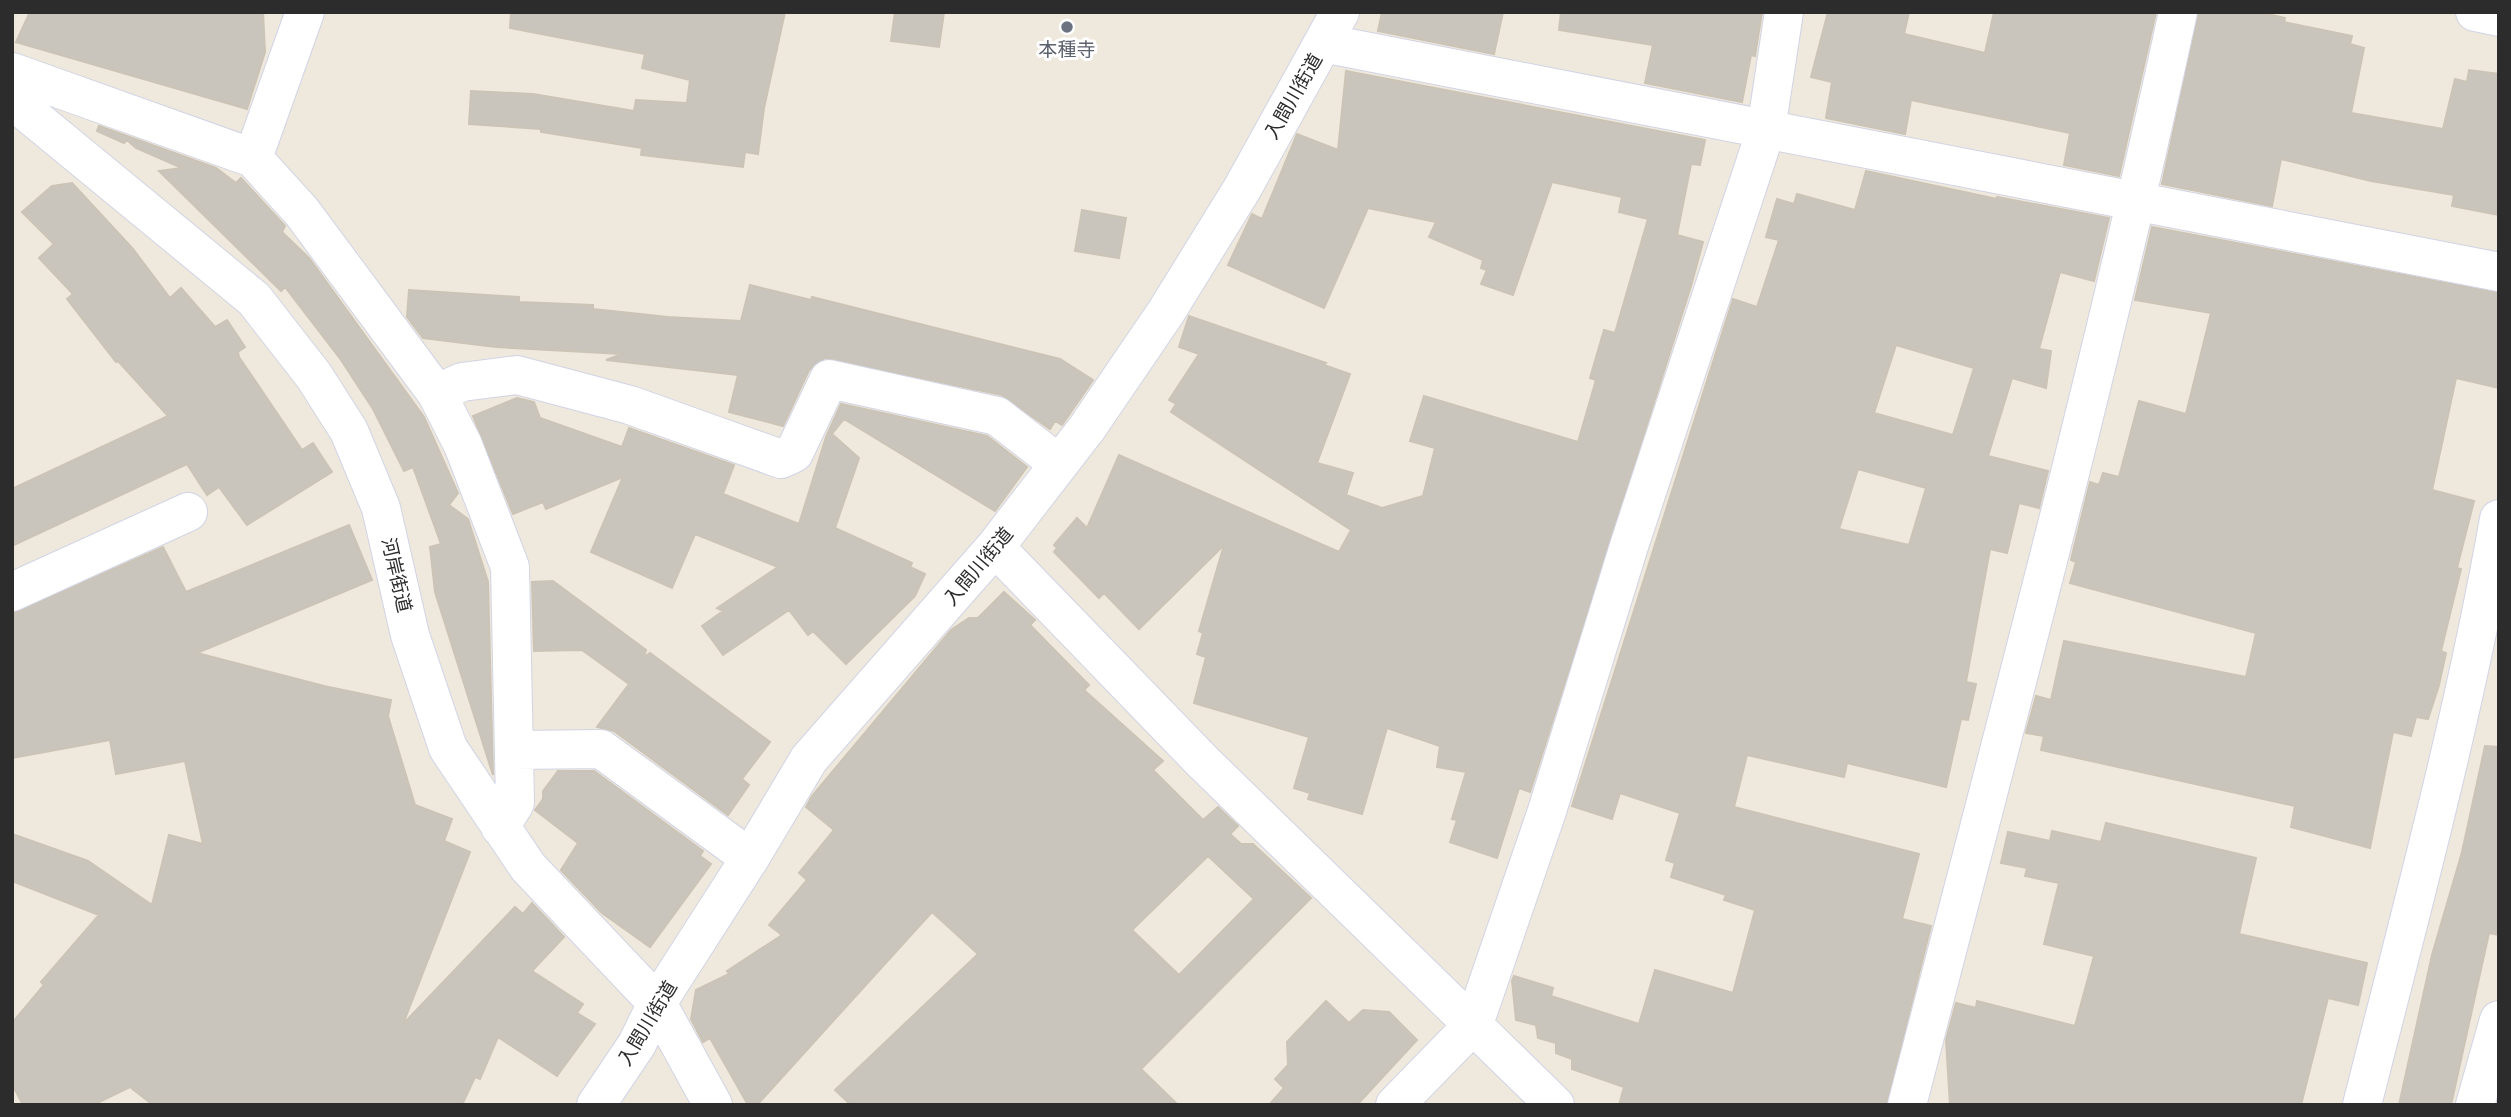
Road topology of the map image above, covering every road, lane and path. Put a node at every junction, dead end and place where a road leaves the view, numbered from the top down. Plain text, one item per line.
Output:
1 (305, 12) edge
2 (1784, 12) edge
3 (2178, 12) edge
4 (2475, 12) edge
5 (2499, 17) edge
6 (1331, 27) edge
7 (12, 72) edge
8 (12, 100) edge
9 (1766, 130) junction
10 (253, 158) junction
11 (2138, 200) junction
12 (2499, 272) edge
13 (437, 394) junction
14 (1059, 464) junction
15 (188, 512) dead end
16 (2499, 519) edge
17 (995, 547) junction
18 (12, 592) edge
19 (2491, 614) edge
20 (514, 750) junction
21 (500, 827) junction
22 (750, 858) junction
23 (657, 1003) junction
24 (1474, 1024) junction
25 (2496, 1039) edge
26 (596, 1105) edge
27 (713, 1105) edge
28 (1395, 1105) edge
29 (1555, 1105) edge
30 (1907, 1105) edge
31 (2362, 1105) edge
32 (2475, 1105) edge

1 - 10 street
2 - 9 street
3 - 11 street
4 - 5 street
6 - 9 street
6 - 14 street, 入間川街道
7 - 10 street
8 - 21 street, 河岸街道
9 - 11 street
9 - 24 street
10 - 13 street
11 - 12 street
11 - 30 street
13 - 14 street
13 - 20 street
14 - 17 street, 入間川街道
15 - 18 street
16 - 19 street
17 - 22 street, 入間川街道
17 - 24 street
19 - 31 street
20 - 21 street
20 - 22 street
21 - 23 street, 河岸街道
22 - 23 street, 入間川街道
23 - 26 street, 入間川街道
23 - 27 street, 河岸街道
24 - 28 street
24 - 29 street
25 - 32 street

